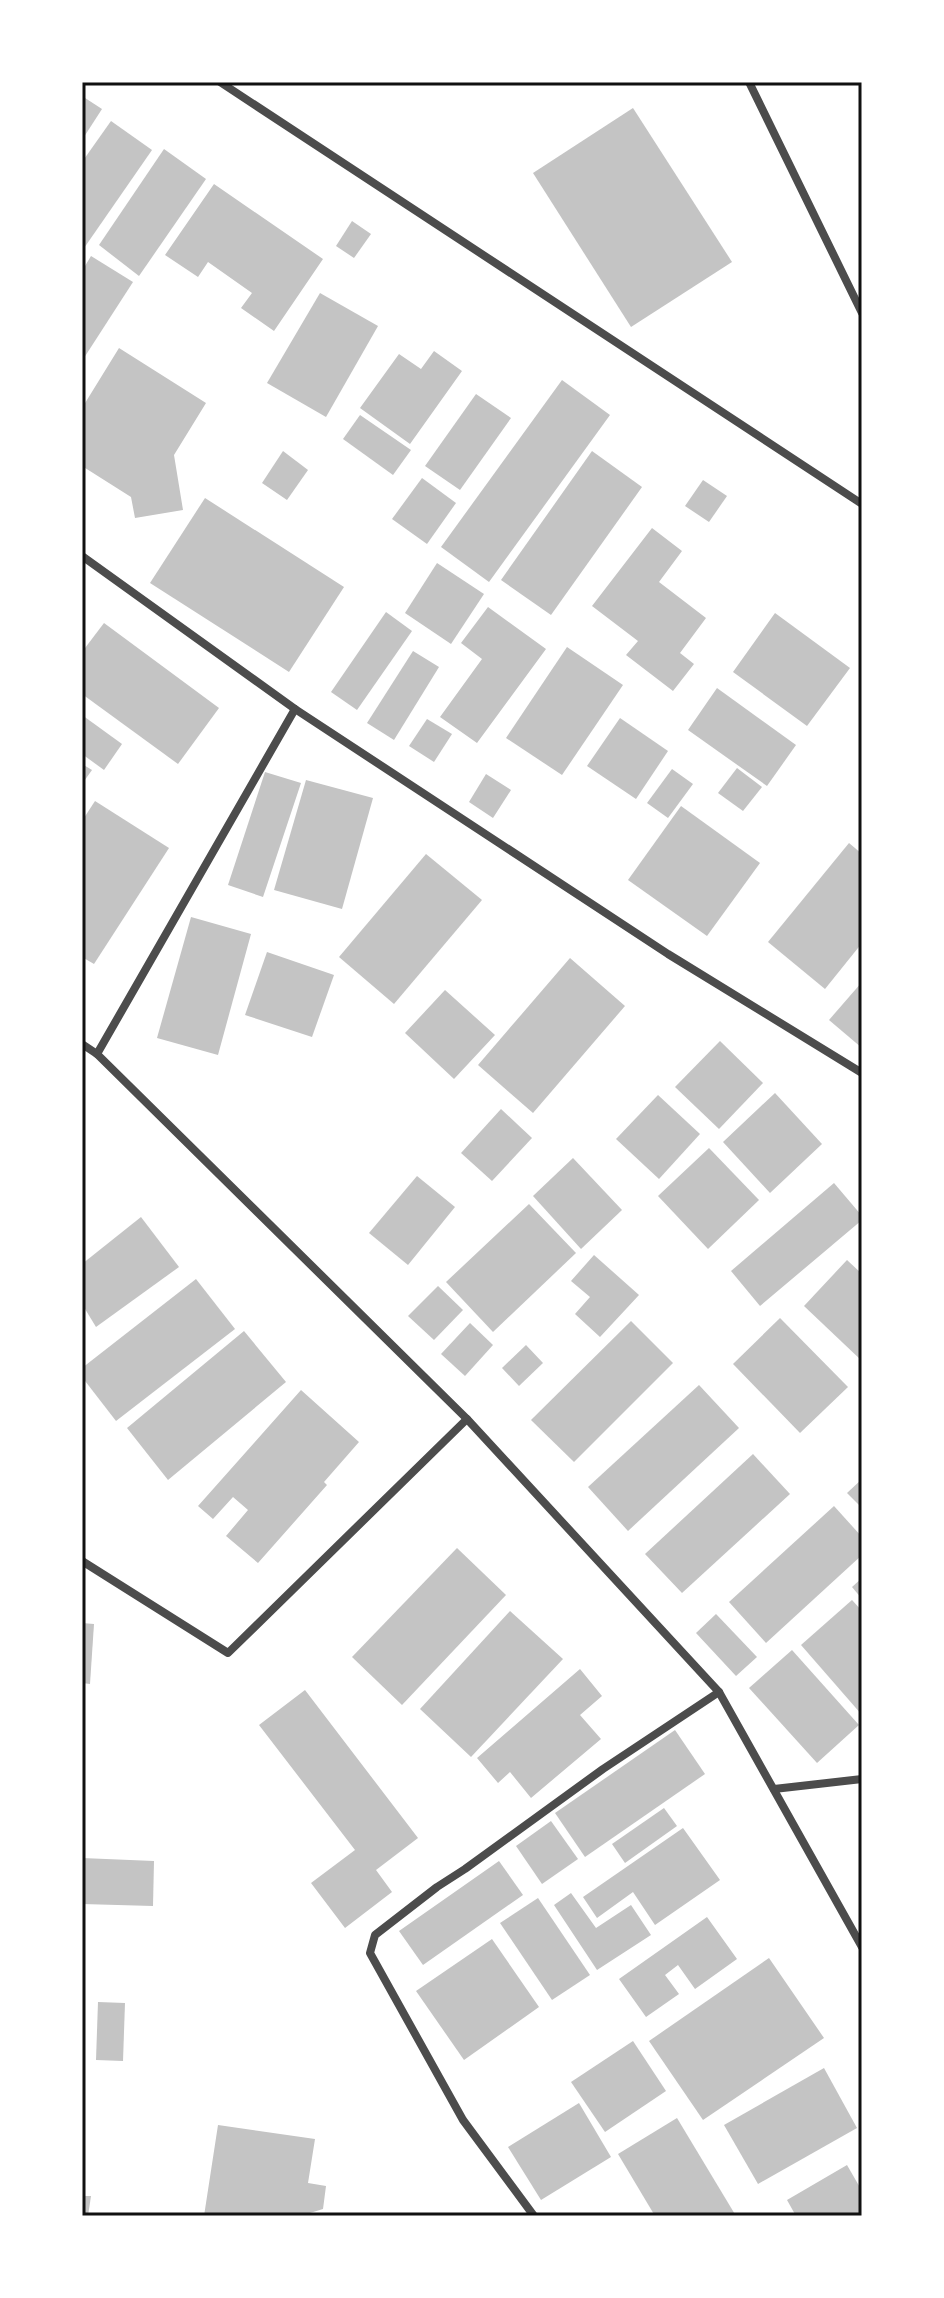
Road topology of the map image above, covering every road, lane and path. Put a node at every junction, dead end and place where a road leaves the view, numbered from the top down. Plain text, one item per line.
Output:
1 (220, 82) edge
2 (749, 82) edge
3 (862, 313) edge
4 (862, 504) edge
5 (82, 556) edge
6 (295, 709) junction
7 (82, 1044) edge
8 (97, 1054) junction
9 (862, 1073) edge
10 (467, 1419) junction
11 (82, 1561) edge
12 (719, 1692) junction
13 (862, 1779) edge
14 (774, 1789) junction
15 (862, 1947) edge
16 (534, 2216) edge

1 - 4 street
2 - 3 street
5 - 6 street
6 - 8 street
6 - 9 street
7 - 8 street
8 - 10 street
10 - 11 street
10 - 12 street
12 - 14 street
12 - 16 street
13 - 14 street
14 - 15 street

